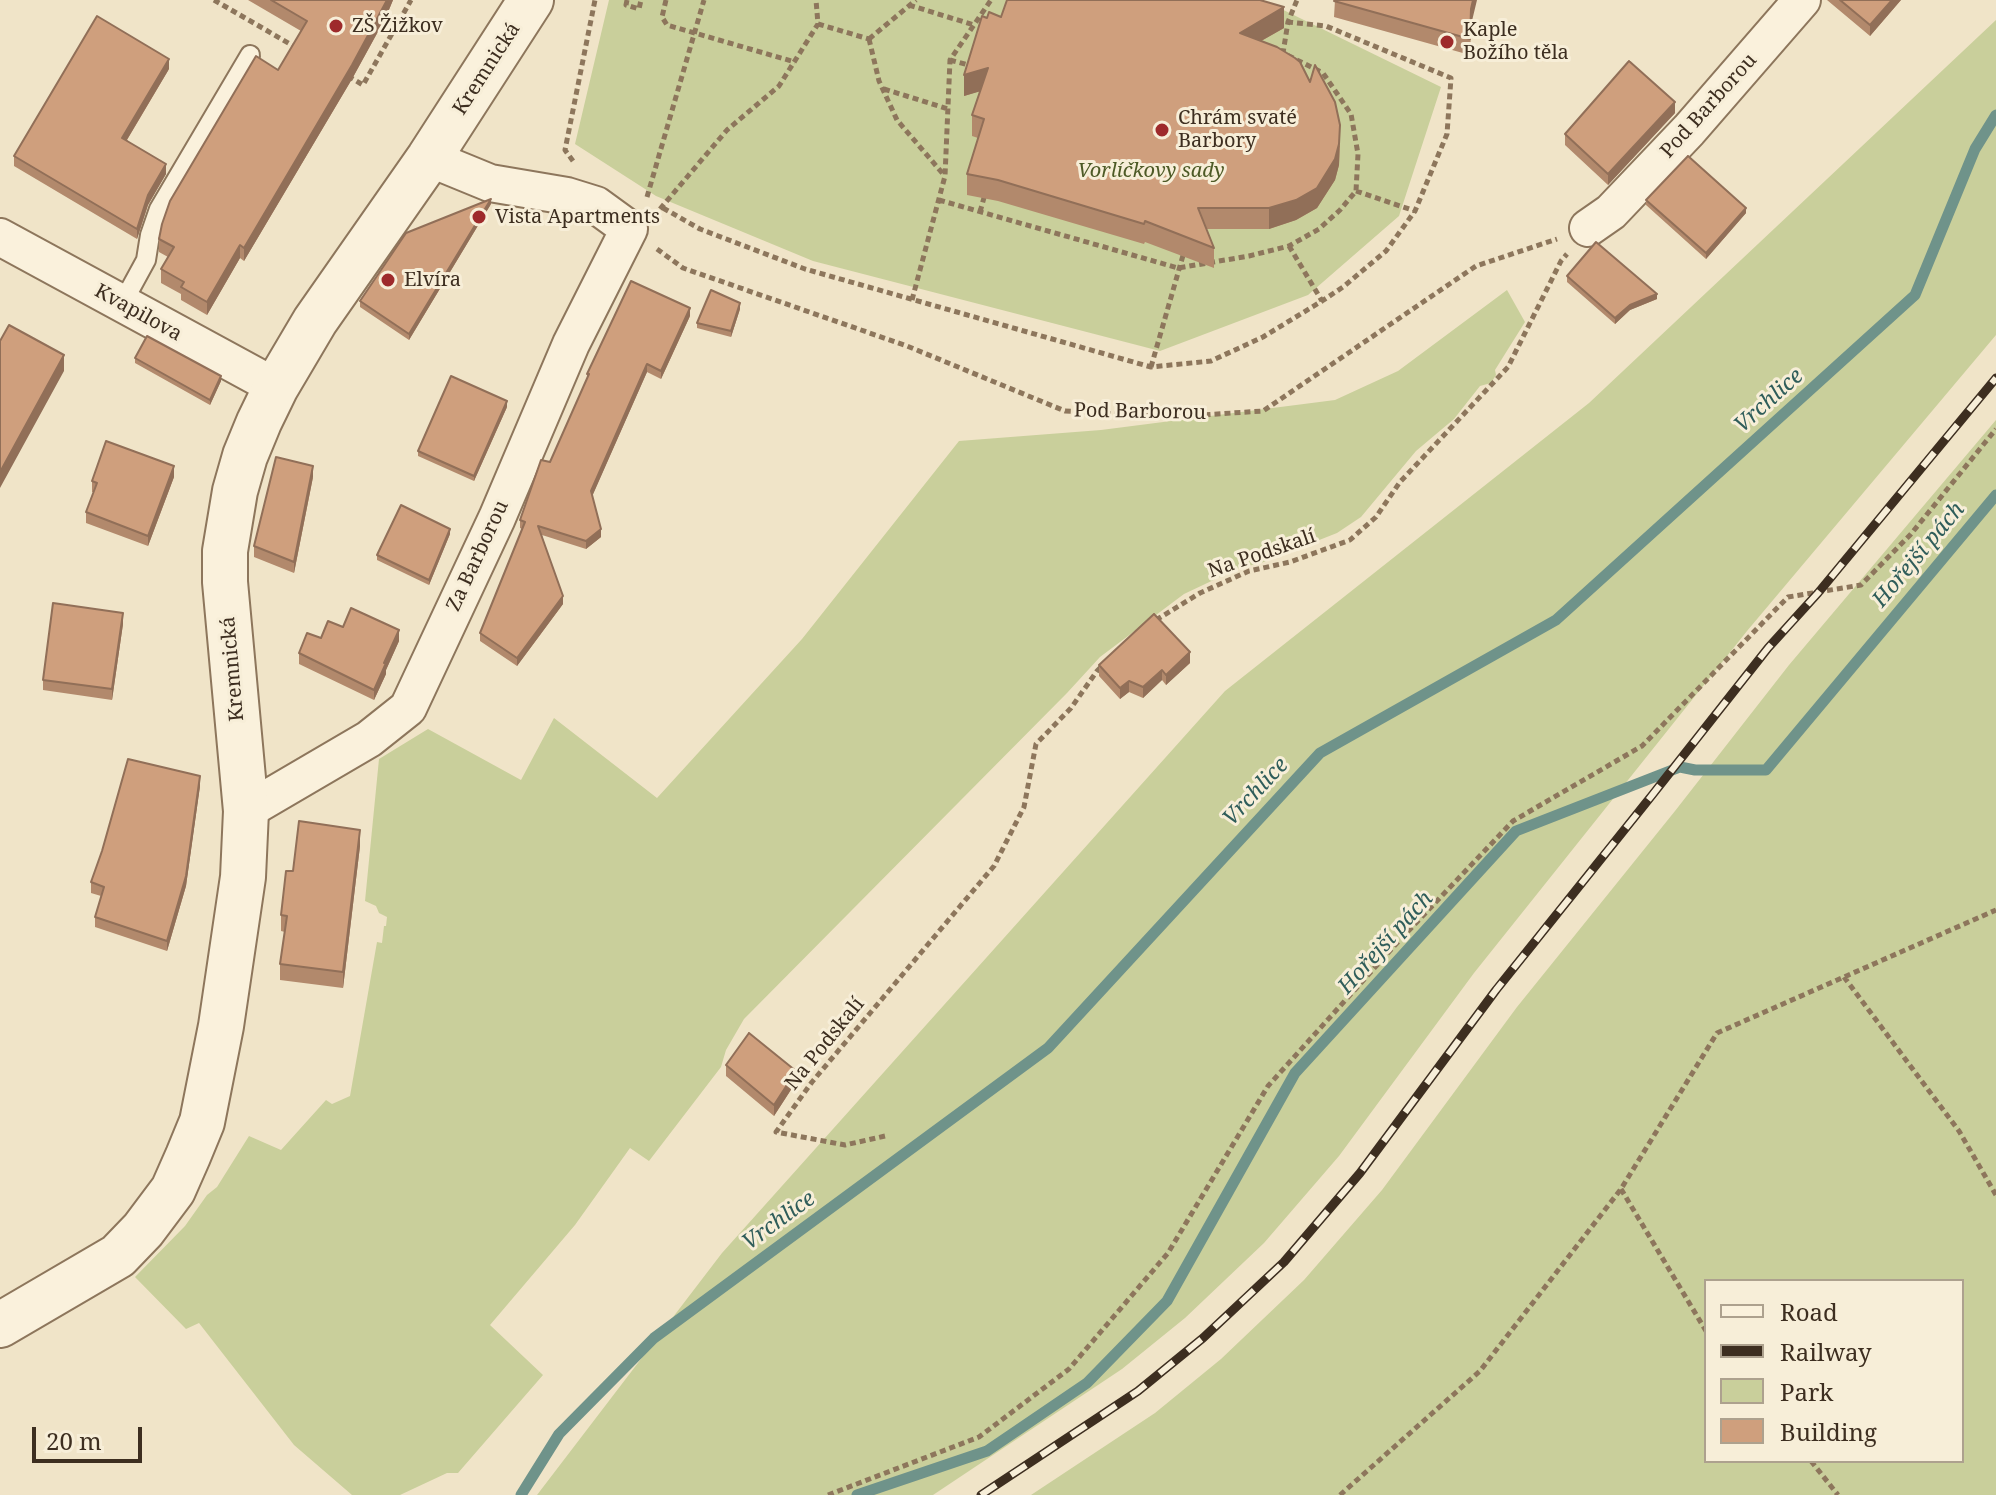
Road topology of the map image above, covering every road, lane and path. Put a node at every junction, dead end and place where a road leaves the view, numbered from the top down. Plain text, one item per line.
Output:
1 (214, 0) edge
2 (411, 0) edge
3 (531, 0) edge
4 (595, 0) edge
5 (627, 0) edge
6 (641, 0) edge
7 (666, 0) edge
8 (704, 0) edge
9 (816, 0) edge
10 (916, 0) edge
11 (991, 0) edge
12 (1297, 0) edge
13 (1802, 0) edge
14 (909, 5) junction
15 (1276, 19) edge
16 (1288, 22) junction
17 (818, 24) junction
18 (974, 25) junction
19 (694, 33) junction
20 (869, 39) junction
21 (309, 54) edge
22 (250, 55) dead end
23 (950, 60) junction
24 (795, 62) junction
25 (979, 68) edge
26 (336, 70) edge
27 (883, 89) junction
28 (948, 109) junction
29 (429, 158) junction
30 (574, 161) dead end
31 (945, 176) junction
32 (987, 187) edge
33 (1356, 191) junction
34 (939, 200) junction
35 (663, 208) junction
36 (1415, 211) junction
37 (980, 212) junction
38 (634, 225) junction
39 (1588, 228) junction
40 (0, 237) edge
41 (1186, 246) edge
42 (1289, 246) junction
43 (1178, 268) junction
44 (912, 300) junction
45 (1322, 301) junction
46 (122, 304) junction
47 (1151, 367) junction
48 (276, 387) junction
49 (1996, 429) edge
50 (1152, 622) edge
51 (1108, 661) edge
52 (246, 811) junction
53 (1996, 910) edge
54 (1844, 977) junction
55 (885, 1136) dead end
56 (1621, 1189) junction
57 (1996, 1195) edge
58 (0, 1325) edge
59 (1704, 1328) edge
60 (1813, 1463) edge
61 (828, 1495) edge
62 (1340, 1495) edge
63 (1838, 1495) edge

1 - 21 path
2 - 26 path
3 - 29 street, Kremnická
4 - 30 path
5 - 6 path
7 - 19 path
8 - 19 path
9 - 17 path
10 - 14 path
11 - 18 path
12 - 16 path
13 - 39 street, Pod Barborou
14 - 18 path
14 - 20 path
15 - 16 path
16 - 33 path
16 - 36 path
17 - 20 path
17 - 24 path
18 - 23 path
19 - 24 path
19 - 38 path
20 - 27 path
22 - 46 lane
23 - 25 path
23 - 28 path
24 - 35 path
27 - 28 path
27 - 31 path
28 - 31 path
29 - 38 street
29 - 48 street, Kremnická
31 - 34 path
32 - 37 path
33 - 36 path
33 - 42 path
34 - 37 path
34 - 44 path
35 - 38 path
35 - 44 path
36 - 45 path
37 - 43 path
38 - 39 path, Pod Barborou
38 - 52 street, Za Barborou
39 - 50 path, Na Podskalí
40 - 46 street, Kvapilova
41 - 43 path
42 - 43 path
42 - 45 path
43 - 47 path
44 - 47 path
45 - 47 path
46 - 48 street, Kvapilova
48 - 52 street, Kremnická
49 - 61 path
51 - 55 path, Na Podskalí
52 - 58 street, Kremnická
53 - 54 path
54 - 56 path
54 - 57 path
56 - 59 path
56 - 62 path
60 - 63 path

